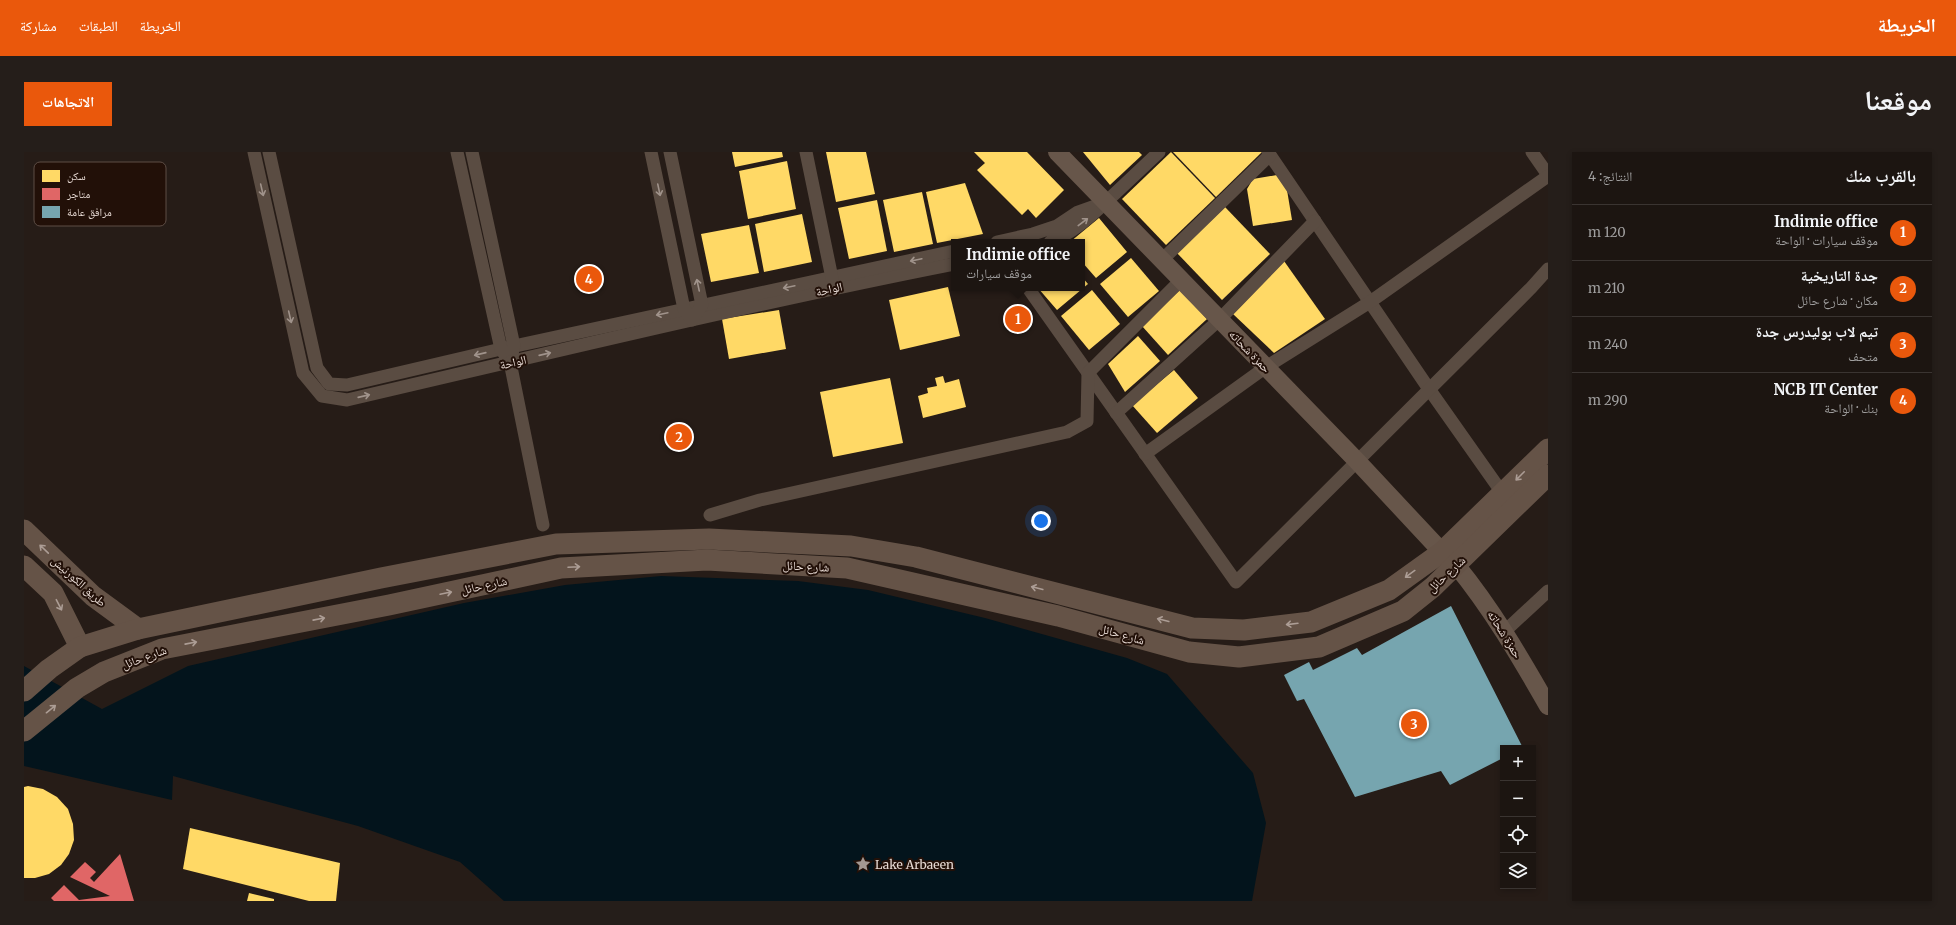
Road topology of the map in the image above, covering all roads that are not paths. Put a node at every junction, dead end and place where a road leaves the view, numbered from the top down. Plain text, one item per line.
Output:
1 (254, 152) edge
2 (269, 152) edge
3 (458, 152) edge
4 (472, 152) edge
5 (651, 152) edge
6 (670, 152) edge
7 (806, 152) edge
8 (1057, 152) edge
9 (1158, 152) edge
10 (1532, 152) edge
11 (1269, 154) edge
12 (1548, 176) edge
13 (1106, 202) junction
14 (1315, 221) junction
15 (1010, 239) edge
16 (1057, 239) edge
17 (951, 252) edge
18 (1162, 260) junction
19 (951, 265) edge
20 (1548, 269) edge
21 (832, 278) junction
22 (1181, 280) junction
23 (1030, 291) edge
24 (1370, 302) junction
25 (702, 305) junction
26 (688, 315) junction
27 (1219, 320) junction
28 (507, 347) junction
29 (510, 362) junction
30 (1266, 367) junction
31 (1088, 373) junction
32 (1429, 389) junction
33 (1116, 413) junction
34 (1548, 449) edge
35 (1145, 454) junction
36 (1357, 461) junction
37 (1548, 475) edge
38 (1503, 494) junction
39 (710, 515) dead end
40 (543, 525) dead end
41 (24, 530) edge
42 (1449, 558) junction
43 (24, 566) edge
44 (1548, 591) edge
45 (138, 629) junction
46 (1505, 631) junction
47 (80, 647) junction
48 (24, 690) edge
49 (1548, 706) edge
50 (24, 731) edge

1 -> 29 street, الواحة
28 -> 2 street, الواحة
3 - 28 street
4 - 28 street
5 -> 26 street
25 -> 6 street
7 - 21 street
8 - 13 main road, حمزة شحاته
9 - 13 street
10 - 12 street
11 - 14 street
11 - 18 street
12 - 24 street
13 - 15 street
16 -> 13 street
13 - 18 main road, حمزة شحاته
14 - 24 street
14 - 27 street
17 -> 21 street, الواحة
18 - 22 main road, حمزة شحاته
19 - 26 street, الواحة
20 - 32 street
21 -> 25 street, الواحة
22 - 27 main road, حمزة شحاته
22 - 31 street
23 - 31 street
24 - 30 street
24 - 32 street
25 - 26 street, الواحة
26 -> 28 street, الواحة
29 -> 26 street, الواحة
27 - 30 main road, حمزة شحاته
27 - 33 street
28 - 29 street
29 - 40 street
30 - 35 street
30 - 36 main road, حمزة شحاته
31 - 33 street
31 - 39 street
32 - 36 street
32 - 38 street
33 - 35 street
34 -> 38 main road, شارع حائل
35 - 36 street
36 - 42 main road, حمزة شحاته
37 - 42 main road, شارع حائل
38 - 42 main road, شارع حائل
45 -> 41 main road, طريق الكورنيش
42 -> 45 main road, شارع حائل
42 - 46 main road, حمزة شحاته
50 -> 42 main road, شارع حائل
43 -> 47 main road
44 - 46 street
45 - 47 main road, شارع حائل
46 - 49 main road, حمزة شحاته
47 - 48 main road, شارع حائل

